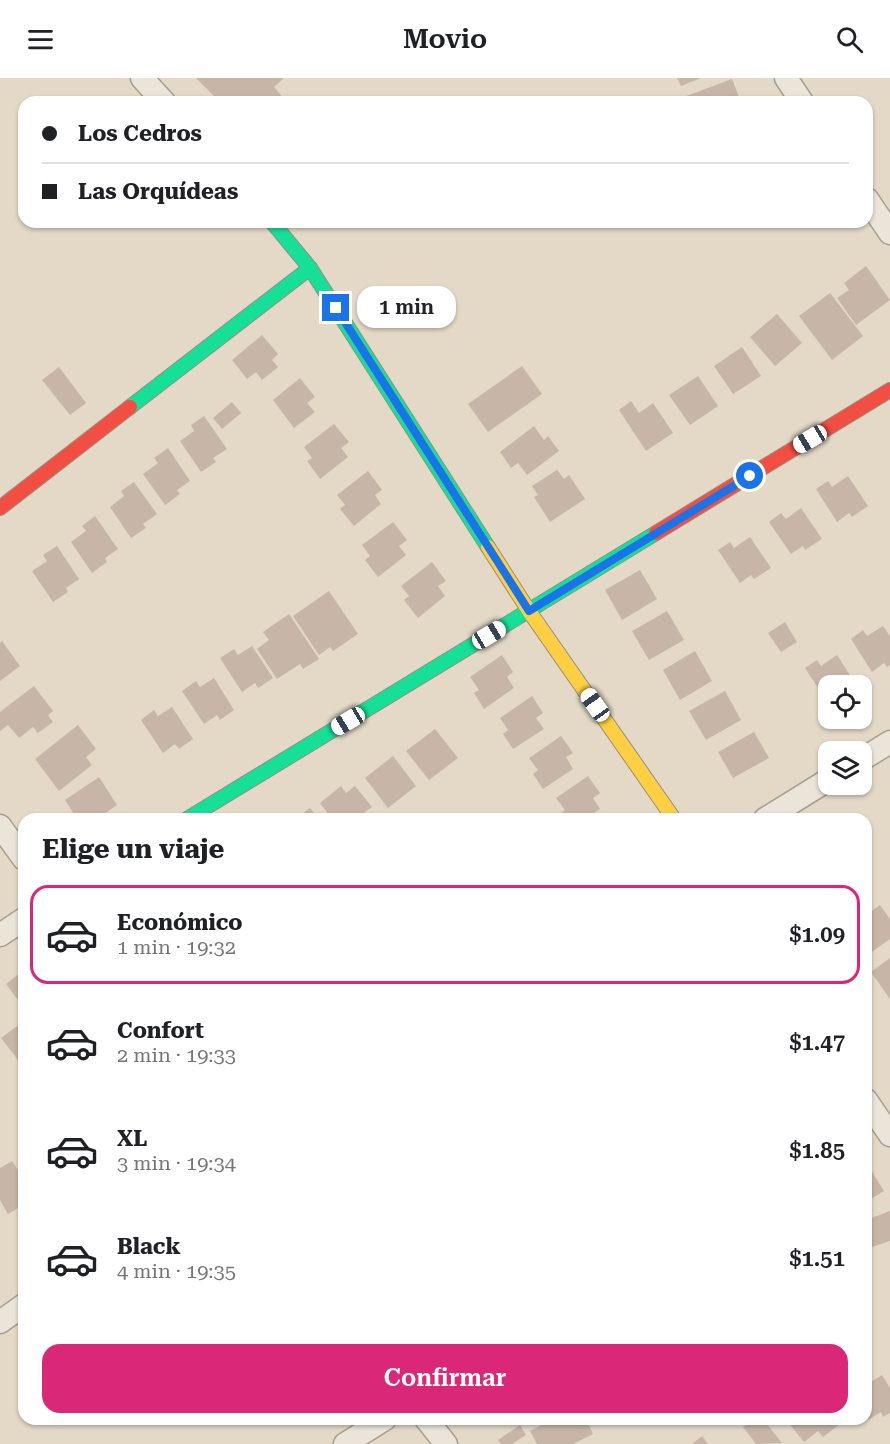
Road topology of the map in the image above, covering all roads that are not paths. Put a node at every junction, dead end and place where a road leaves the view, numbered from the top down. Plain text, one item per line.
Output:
1 (142, 78) edge
2 (786, 78) edge
3 (158, 96) edge
4 (798, 96) edge
5 (873, 208) edge
6 (277, 228) edge
7 (890, 233) edge
8 (310, 268) junction
9 (890, 390) edge
10 (0, 508) edge
11 (529, 611) junction
12 (890, 742) edge
13 (872, 753) edge
14 (818, 786) edge
15 (197, 813) edge
16 (670, 813) edge
17 (775, 813) edge
18 (0, 826) edge
19 (18, 851) edge
20 (18, 923) edge
21 (0, 935) edge
22 (872, 1110) edge
23 (882, 1127) edge
24 (18, 1309) edge
25 (0, 1322) edge
26 (375, 1425) edge
27 (431, 1425) edge
28 (345, 1444) edge
29 (446, 1444) edge

1 - 3 street
2 - 4 street
5 - 7 street
6 - 8 street
8 - 10 street
8 - 11 street
9 - 11 street
11 - 15 street
11 - 16 street
12 - 13 street
14 - 17 street
18 - 19 street
20 - 21 street
22 - 23 street
24 - 25 street
26 - 28 street
27 - 29 street

